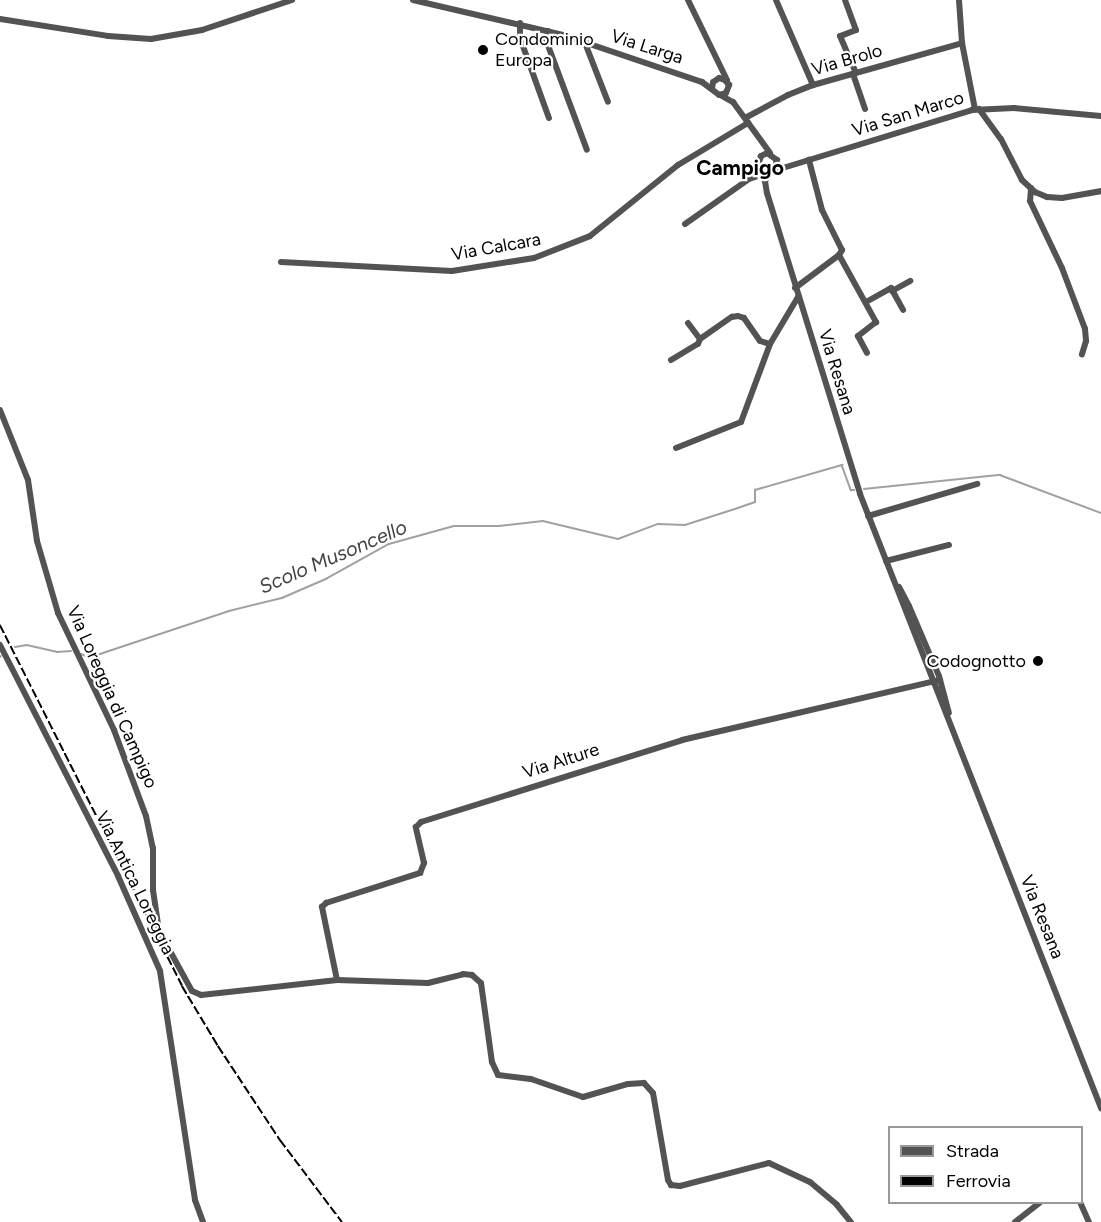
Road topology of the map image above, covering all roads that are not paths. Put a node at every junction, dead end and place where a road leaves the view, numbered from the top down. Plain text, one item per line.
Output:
1 (292, 0) edge
2 (414, 0) edge
3 (688, 0) edge
4 (776, 0) edge
5 (844, 0) edge
6 (959, 0) edge
7 (0, 19) edge
8 (520, 23) junction
9 (548, 31) junction
10 (585, 43) junction
11 (962, 43) junction
12 (718, 61) junction
13 (854, 73) junction
14 (699, 80) junction
15 (716, 80) junction
16 (728, 83) junction
17 (813, 85) junction
18 (712, 88) junction
19 (721, 95) junction
20 (608, 102) dead end
21 (865, 109) dead end
22 (976, 109) junction
23 (1101, 116) edge
24 (549, 118) dead end
25 (745, 118) junction
26 (755, 136) junction
27 (587, 150) dead end
28 (773, 155) junction
29 (809, 160) junction
30 (797, 163) junction
31 (764, 169) junction
32 (1031, 188) junction
33 (1101, 190) edge
34 (685, 224) dead end
35 (839, 255) junction
36 (281, 262) dead end
37 (910, 281) dead end
38 (795, 288) junction
39 (892, 291) junction
40 (798, 297) junction
41 (866, 302) junction
42 (903, 310) dead end
43 (688, 323) dead end
44 (700, 339) junction
45 (770, 344) junction
46 (867, 353) dead end
47 (1082, 354) dead end
48 (671, 360) dead end
49 (0, 410) edge
50 (676, 448) dead end
51 (977, 484) dead end
52 (868, 516) junction
53 (949, 545) dead end
54 (886, 561) junction
55 (0, 645) edge
56 (937, 681) junction
57 (337, 980) junction
58 (1101, 1107) edge
59 (1040, 1204) edge
60 (1080, 1204) edge
61 (203, 1222) edge
62 (851, 1222) edge
63 (1015, 1222) edge
64 (1089, 1222) edge

1 - 7 street
2 - 8 street, Via Larga
3 - 12 street
4 - 17 street
5 - 13 street
6 - 11 street
8 - 9 street, Via Larga
8 - 24 street
9 - 10 street, Via Larga
9 - 27 street
10 - 14 street, Via Larga
10 - 20 street, Via Larga
11 - 13 street, Via Brolo
11 - 22 street
12 - 15 street
12 - 16 street
13 - 17 street, Via Brolo
13 - 21 street
14 - 15 street, Via Larga
14 - 18 street, Via Larga
15 - 16 street, Via Larga
15 - 18 street
16 - 19 street
16 - 25 street
17 - 25 street, Via Brolo
18 - 19 street, Via Larga
19 - 25 street, Via Larga
22 - 23 street, Via San Marco
22 - 29 street, Via San Marco
22 - 32 street
25 - 26 street
25 - 36 street, Via Calcara
26 - 28 street
26 - 31 street
28 - 30 street, Via San Marco
28 - 31 street
28 - 31 street
29 - 30 street, Via San Marco
29 - 35 street
30 - 31 street, Via San Marco
31 - 34 street
31 - 38 street, Via Resana
32 - 33 street
32 - 47 street
35 - 38 street
35 - 41 street
37 - 39 street
38 - 40 street, Via Resana
39 - 41 street
39 - 42 street
40 - 45 street
40 - 52 street, Via Resana
41 - 46 street
43 - 44 street
44 - 45 street
44 - 48 street
45 - 50 street
49 - 57 street, Via Loreggia di Campigo
51 - 52 street
52 - 54 street, Via Resana
53 - 54 street
54 - 56 street, Via Resana
55 - 61 street, Via Antica Loreggia
56 - 57 street, Via Alture
56 - 58 street, Via Resana
57 - 62 street, Via Loreggia di Campigo
59 - 63 street
60 - 64 street

